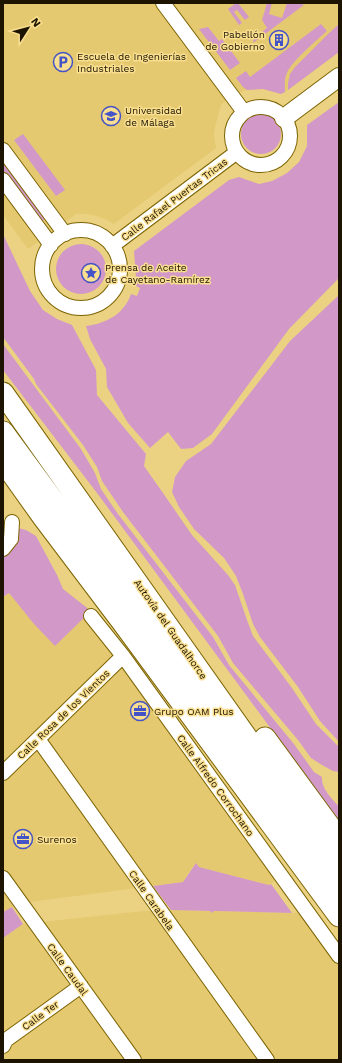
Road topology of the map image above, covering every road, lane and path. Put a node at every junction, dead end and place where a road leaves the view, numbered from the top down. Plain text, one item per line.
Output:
1 (163, 3) edge
2 (339, 77) edge
3 (244, 112) junction
4 (284, 118) junction
5 (3, 150) edge
6 (237, 152) junction
7 (3, 180) edge
8 (65, 234) junction
9 (51, 245) junction
10 (112, 246) junction
11 (5, 396) edge
12 (3, 432) edge
13 (3, 461) edge
14 (12, 522) dead end
15 (3, 548) edge
16 (91, 616) dead end
17 (123, 656) junction
18 (38, 739) junction
19 (3, 772) edge
20 (339, 839) edge
21 (339, 864) edge
22 (3, 878) edge
23 (339, 890) edge
24 (339, 916) edge
25 (339, 956) edge
26 (81, 986) junction
27 (3, 1046) edge
28 (134, 1060) edge
29 (267, 1060) edge

1 - 3 street
2 - 4 main road
3 - 4 street
3 - 6 street
4 - 6 street
5 - 8 street
6 - 10 street, Calle Rafael Puertas Tricas
7 - 9 street
8 - 9 street
8 - 10 street
9 - 10 street
11 - 20 highway
11 - 21 highway, Autovía del Guadalhorce
12 - 23 highway, Autovía del Guadalhorce
13 - 24 highway
14 - 15 street
16 - 17 street, Calle Alfredo Corrochano
17 - 18 street, Calle Rosa de los Vientos
17 - 25 street, Calle Alfredo Corrochano
18 - 19 street, Calle Rosa de los Vientos
18 - 29 street, Calle Carabela
22 - 26 street, Calle Caudal
26 - 27 street, Calle Ter
26 - 28 street, Calle Caudal

